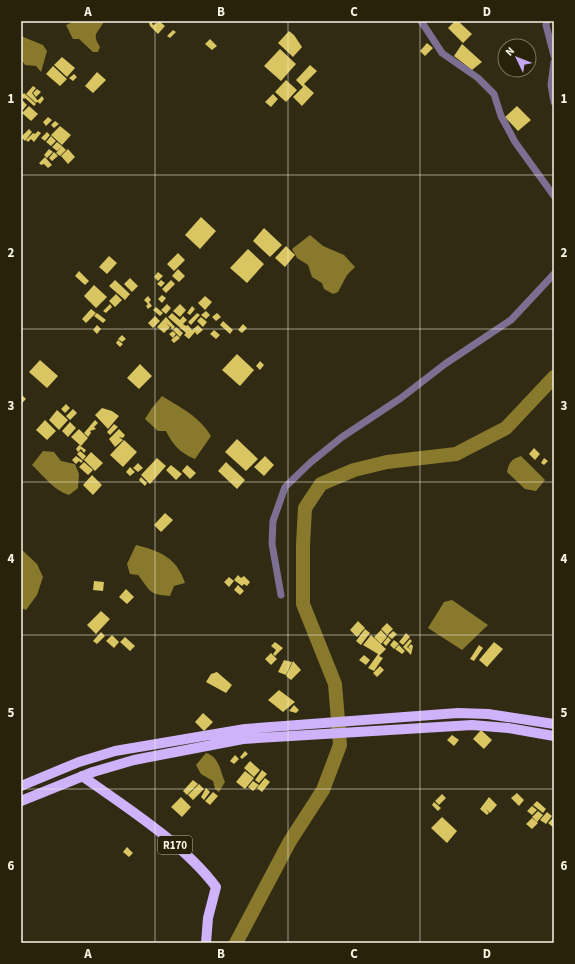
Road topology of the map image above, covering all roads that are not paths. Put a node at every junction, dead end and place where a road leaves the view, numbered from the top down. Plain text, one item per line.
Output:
1 (422, 21) edge
2 (547, 21) edge
3 (554, 56) edge
4 (554, 62) edge
5 (554, 102) edge
6 (554, 196) edge
7 (554, 274) edge
8 (281, 595) dead end
9 (554, 724) edge
10 (300, 730) junction
11 (554, 736) edge
12 (82, 776) junction
13 (21, 786) edge
14 (21, 801) edge
15 (206, 943) edge

1 - 6 street
2 - 3 street
4 - 5 street
7 - 8 street
9 - 10 main road
10 - 11 main road
10 - 12 main road
10 - 13 main road
12 - 14 main road
12 - 15 main road, R170

